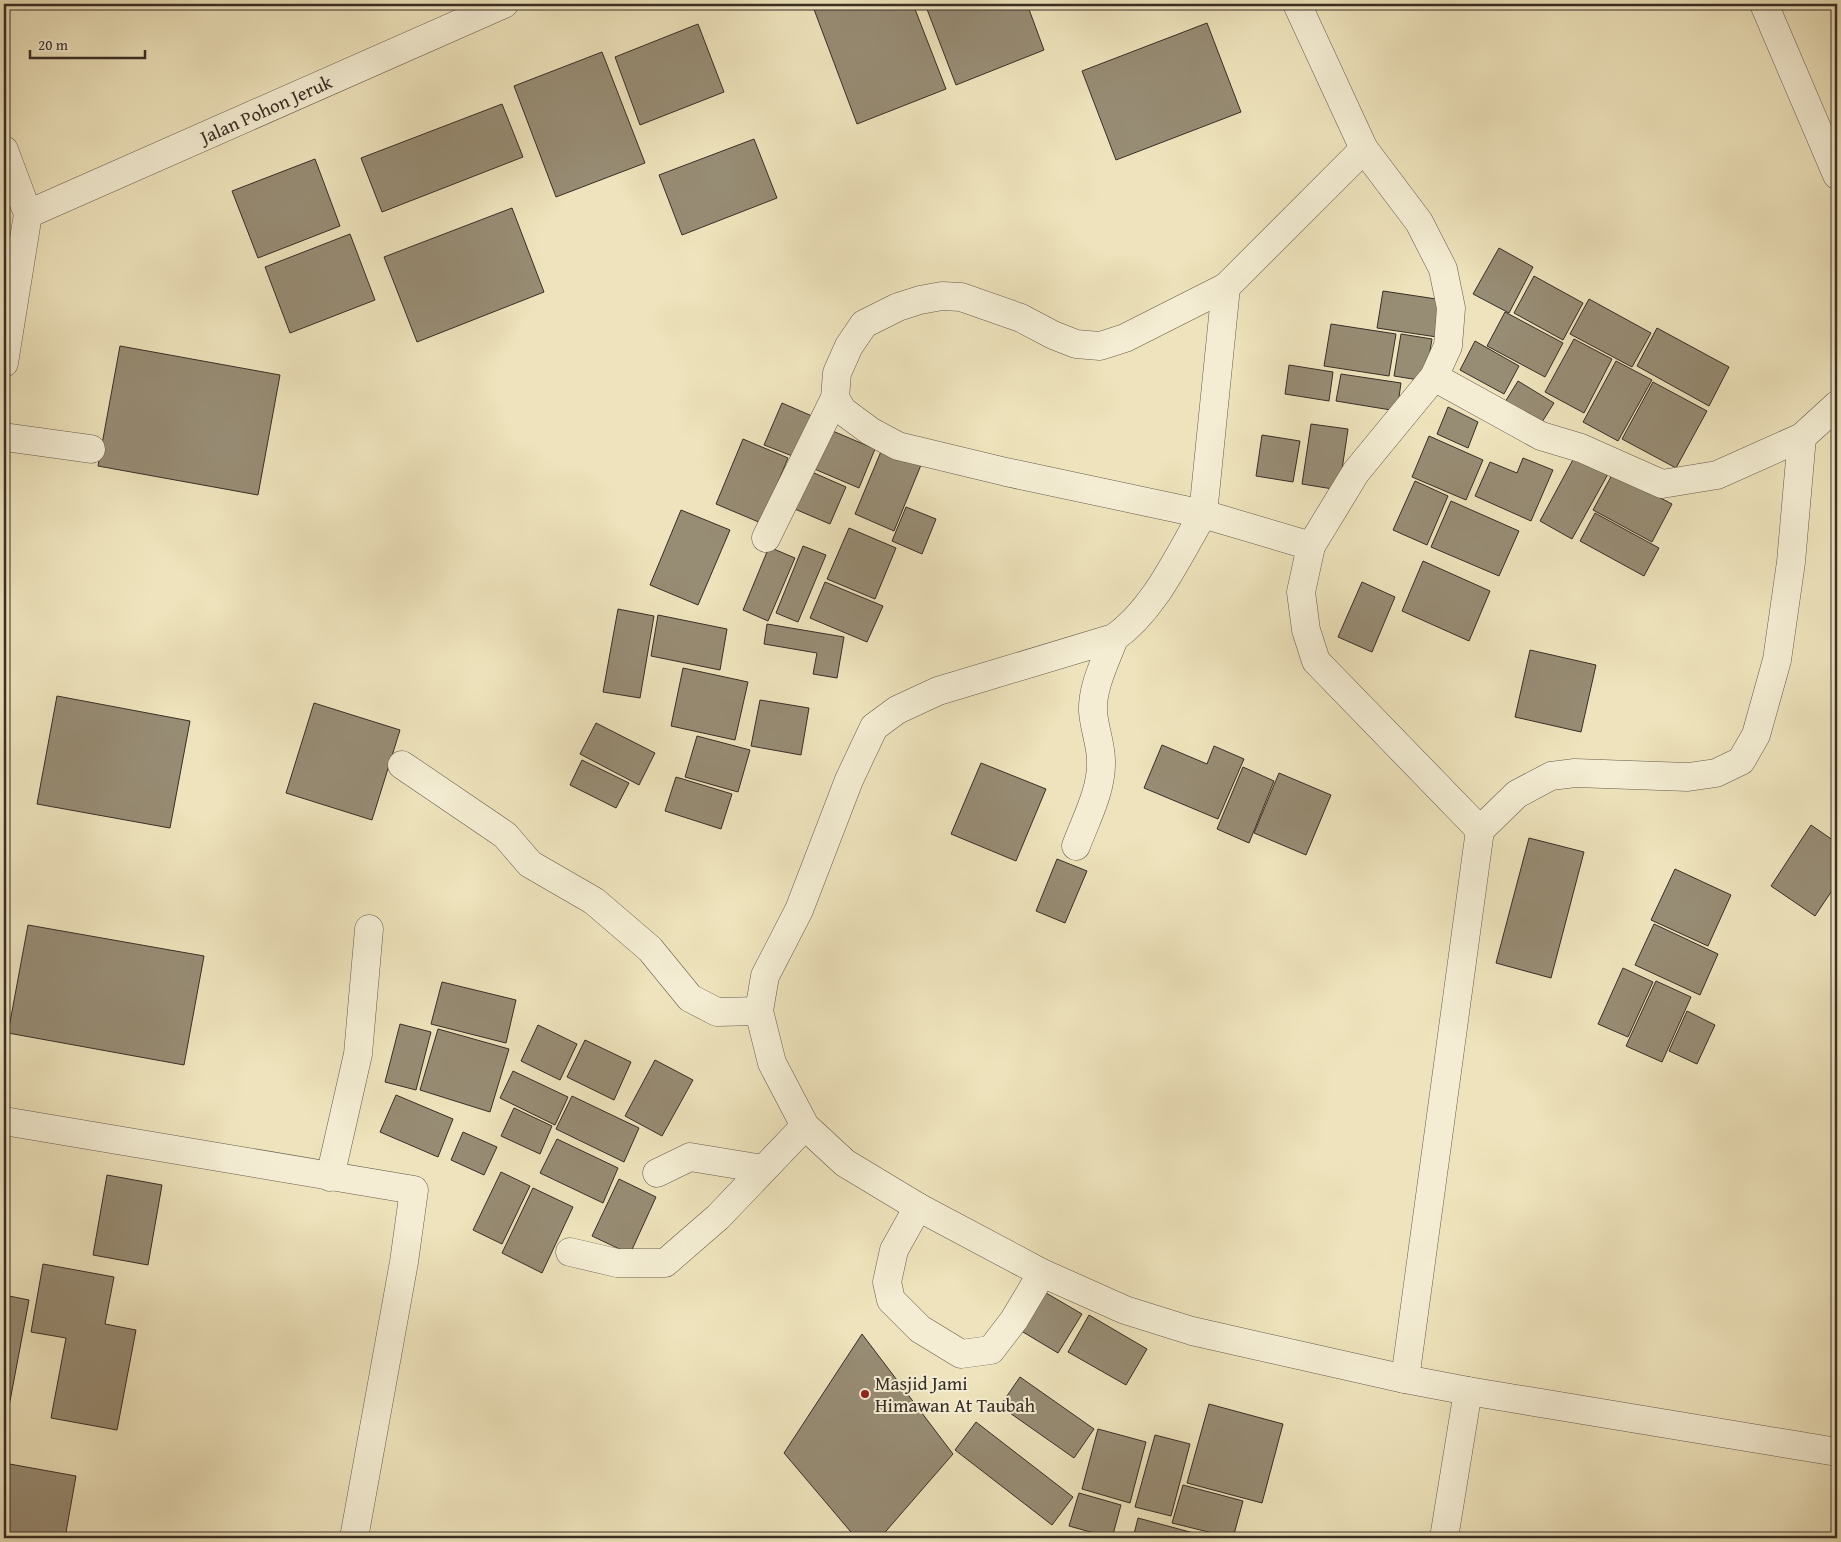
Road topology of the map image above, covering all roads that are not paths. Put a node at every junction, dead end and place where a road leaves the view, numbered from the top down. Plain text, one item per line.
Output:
1 (504, 4) edge
2 (1297, 4) edge
3 (1764, 4) edge
4 (1364, 148) junction
5 (4, 150) edge
6 (1837, 175) edge
7 (28, 214) junction
8 (1226, 287) junction
9 (4, 363) edge
10 (1434, 377) junction
11 (835, 398) junction
12 (1837, 405) edge
13 (4, 437) edge
14 (1802, 437) junction
15 (91, 449) dead end
16 (1203, 514) junction
17 (766, 538) dead end
18 (1311, 546) junction
19 (1114, 638) junction
20 (402, 765) dead end
21 (1480, 830) junction
22 (1076, 846) dead end
23 (368, 929) dead end
24 (759, 1012) junction
25 (4, 1121) edge
26 (805, 1126) junction
27 (763, 1170) junction
28 (657, 1172) dead end
29 (330, 1177) junction
30 (918, 1207) junction
31 (570, 1252) dead end
32 (1042, 1273) junction
33 (1405, 1379) junction
34 (1468, 1391) junction
35 (1837, 1452) edge
36 (354, 1538) edge
37 (1444, 1538) edge

1 - 7 street, Jalan Pohon Jeruk
2 - 4 street
3 - 6 street
4 - 8 street
4 - 10 street
5 - 7 street
7 - 9 street
8 - 11 street
8 - 16 street
10 - 14 street
10 - 18 street
11 - 16 street
11 - 17 street
12 - 14 street
13 - 15 street
14 - 21 street
16 - 18 street
16 - 19 street
18 - 21 street
19 - 22 street
19 - 24 street
20 - 24 street
21 - 33 street
23 - 29 street
24 - 26 street
25 - 29 street
26 - 27 street
26 - 30 street
27 - 28 street
27 - 31 street
29 - 36 street
30 - 32 street
30 - 32 street
32 - 33 street
33 - 34 street
34 - 35 street
34 - 37 street

